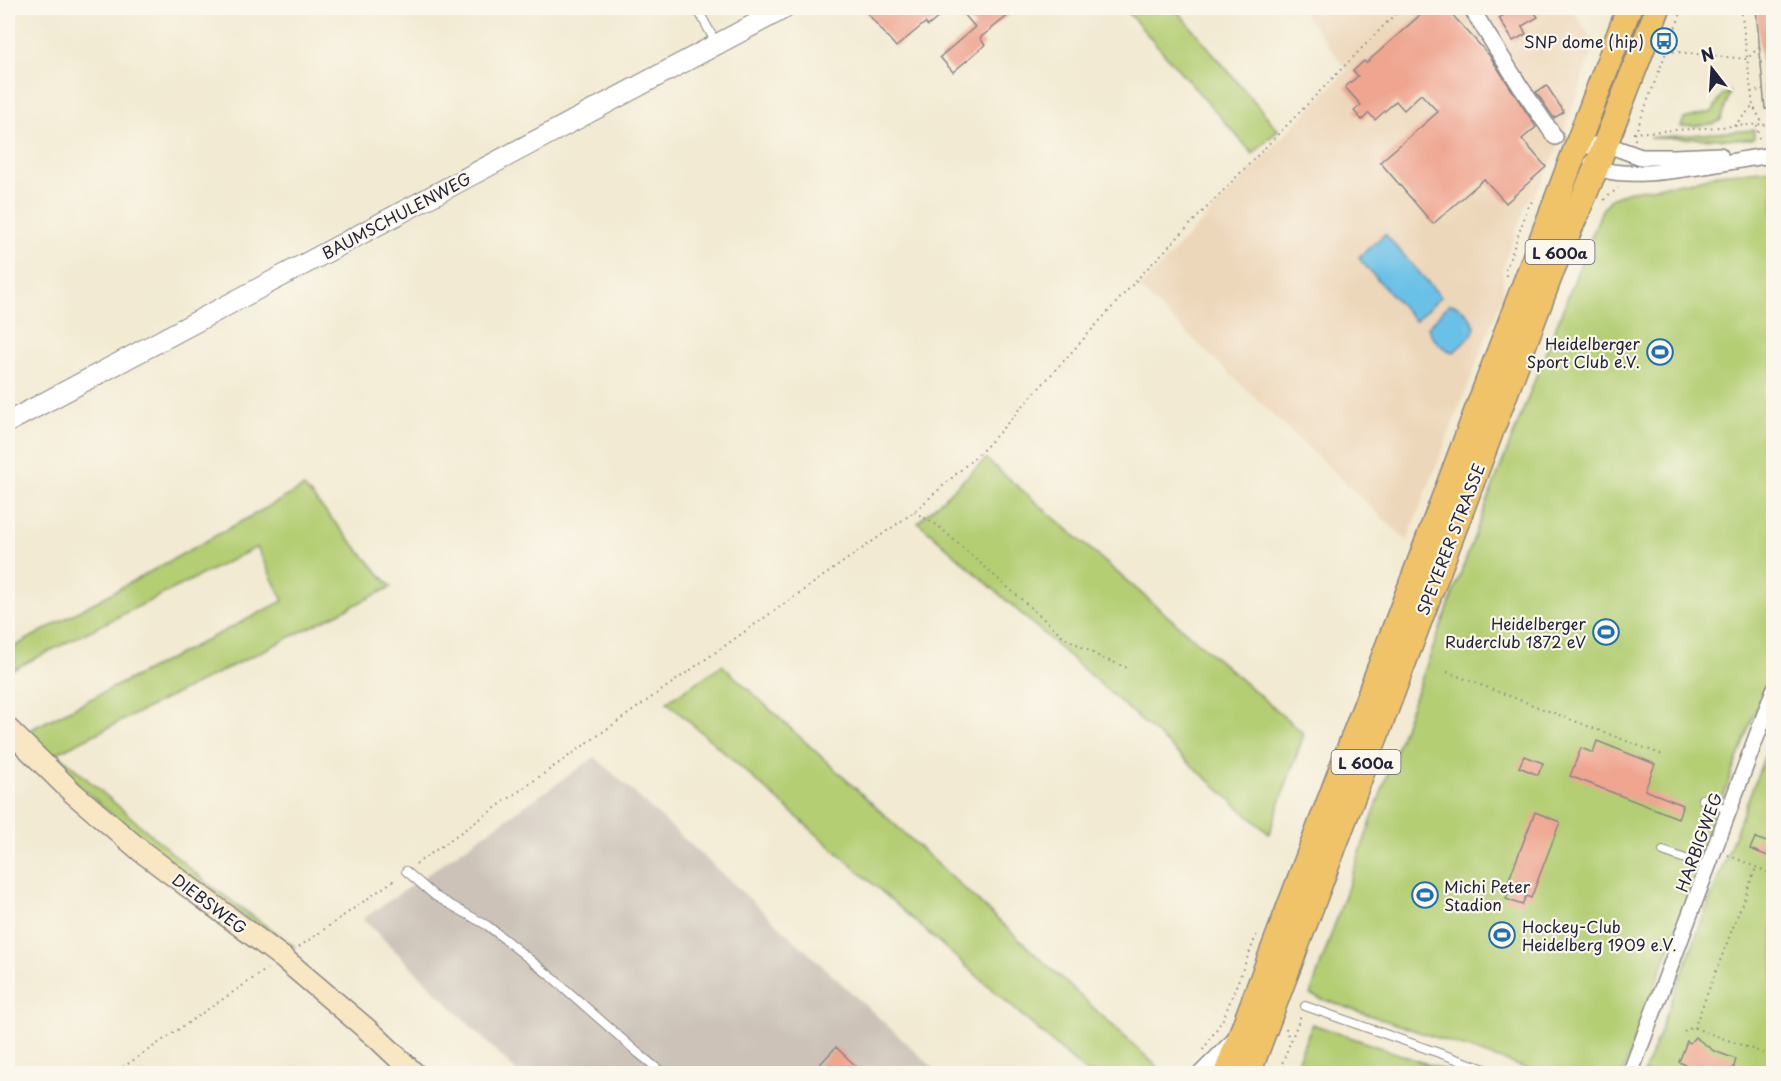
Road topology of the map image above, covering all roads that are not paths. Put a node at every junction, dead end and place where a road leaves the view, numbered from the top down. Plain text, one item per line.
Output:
1 (697, 8) edge
2 (785, 8) edge
3 (1471, 8) edge
4 (1629, 8) edge
5 (1658, 8) edge
6 (717, 44) junction
7 (1566, 142) junction
8 (1605, 144) junction
9 (1773, 155) edge
10 (1753, 157) junction
11 (1596, 168) junction
12 (8, 422) edge
13 (1773, 690) edge
14 (8, 729) edge
15 (1702, 799) dead end
16 (1729, 810) junction
17 (1663, 851) dead end
18 (1708, 867) junction
19 (406, 871) road end
20 (1305, 1006) dead end
21 (1242, 1032) junction
22 (415, 1074) edge
23 (664, 1074) edge
24 (1200, 1074) edge
25 (1226, 1074) edge
26 (1248, 1074) edge
27 (1499, 1074) edge
28 (1630, 1074) edge

1 - 6 lane
2 - 6 street, BAUMSCHULENWEG
3 - 7 street
4 - 7 main road, SPEYERER STRASSE / L 600a
5 - 8 main road, SPEYERER STRASSE / L 600a
6 - 12 street, BAUMSCHULENWEG
7 - 8 street
7 - 11 street
7 - 21 main road, SPEYERER STRASSE / L 600a
8 - 10 street
8 - 11 main road, SPEYERER STRASSE / L 600a
9 - 10 street
10 - 11 street
11 - 26 main road, SPEYERER STRASSE / L 600a
13 - 16 street, HARBIGWEG
14 - 22 main road, DIEBSWEG
15 - 16 lane
16 - 18 street, HARBIGWEG
17 - 18 lane
18 - 28 street, HARBIGWEG
19 - 23 lane
20 - 27 lane
21 - 24 street
21 - 25 main road, SPEYERER STRASSE / L 600a

